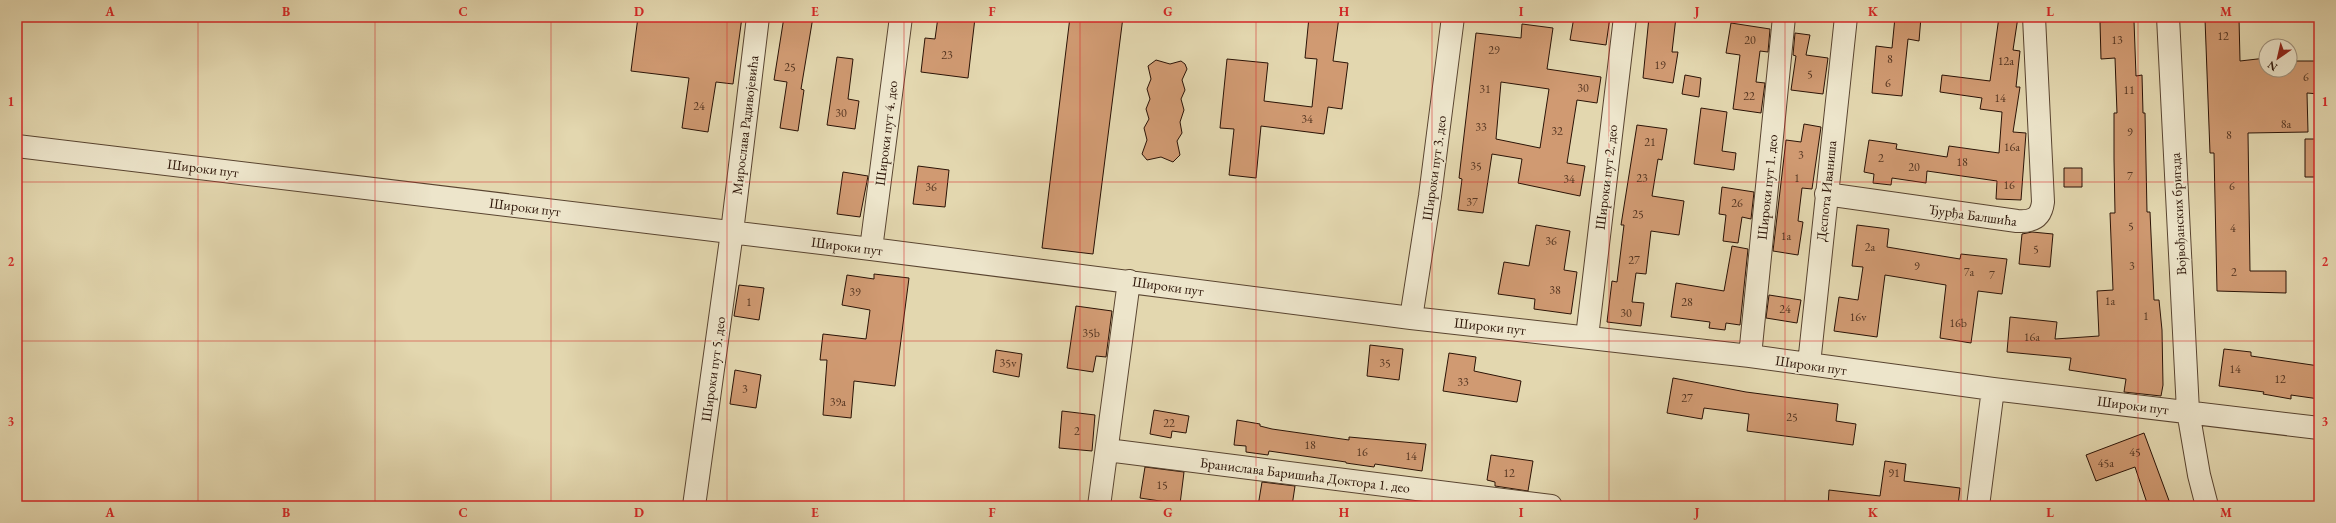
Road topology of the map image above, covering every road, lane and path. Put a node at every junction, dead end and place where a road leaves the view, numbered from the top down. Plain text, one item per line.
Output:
1 (758, 17) edge
2 (901, 17) edge
3 (1453, 17) edge
4 (1625, 17) edge
5 (1784, 17) edge
6 (1846, 17) edge
7 (2034, 17) edge
8 (2168, 17) edge
9 (17, 146) edge
10 (1826, 194) junction
11 (732, 232) junction
12 (871, 249) junction
13 (1129, 281) junction
14 (1411, 318) junction
15 (1587, 337) junction
16 (1750, 356) junction
17 (1809, 364) junction
18 (1993, 389) junction
19 (2188, 411) junction
20 (2319, 428) edge
21 (1106, 450) junction
22 (694, 506) edge
23 (1099, 506) edge
24 (1551, 506) edge
25 (1978, 506) edge
26 (2207, 506) edge

1 - 11 street, Мирослава Радивојевића
2 - 12 street, Широки пут 4. део
3 - 14 street, Широки пут 3. део
4 - 15 street, Широки пут 2. део
5 - 16 street, Широки пут 1. део
6 - 10 street, Деспота Иваниша
7 - 10 street, Ђурђа Балшића
8 - 19 street, Војвођанских бригада
9 - 11 street, Широки пут
10 - 17 street, Деспота Иваниша
11 - 12 street, Широки пут
11 - 22 street, Широки пут 5. део
12 - 13 street, Широки пут
13 - 14 street, Широки пут
13 - 21 street
14 - 15 street, Широки пут
15 - 16 street, Широки пут
16 - 17 street, Широки пут
17 - 18 street, Широки пут
18 - 19 street, Широки пут
18 - 25 street
19 - 20 street, Широки пут
19 - 26 street, Војвођанских бригада
21 - 23 street
21 - 24 street, Бранислава Баришића Доктора 1. део

